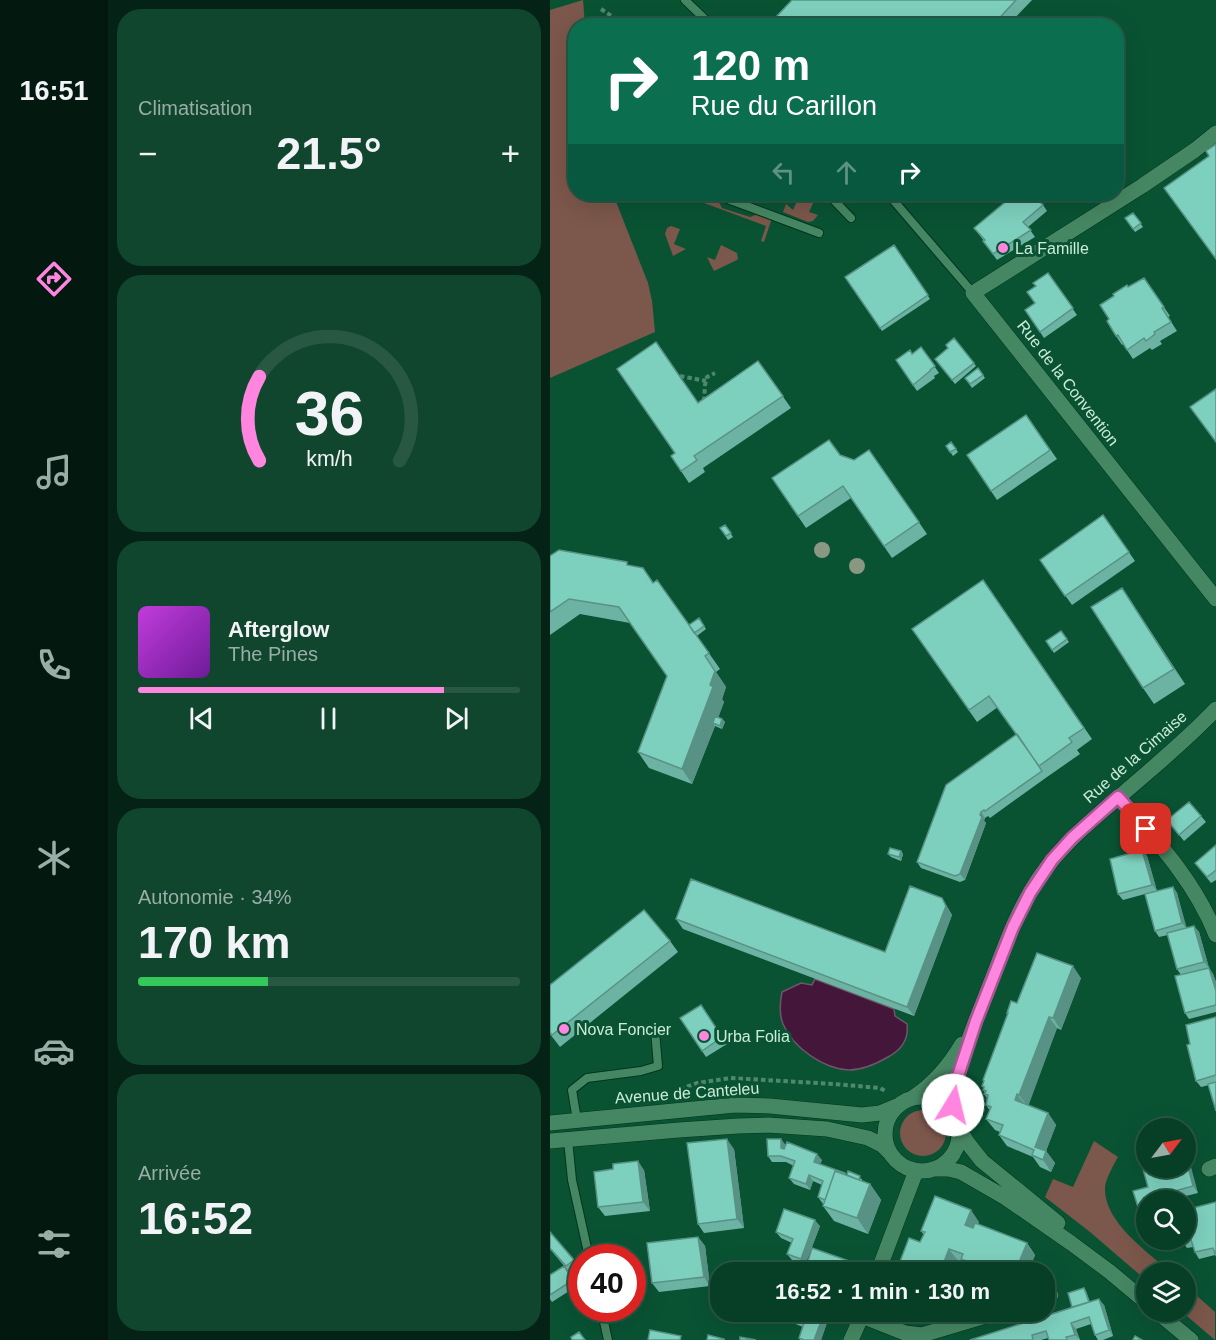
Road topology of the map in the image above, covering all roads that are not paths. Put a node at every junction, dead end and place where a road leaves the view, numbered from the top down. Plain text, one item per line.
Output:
1 (685, 0) edge
2 (704, 18) edge
3 (1216, 133) edge
4 (1124, 197) edge
5 (733, 201) edge
6 (835, 201) edge
7 (894, 201) edge
8 (1118, 201) edge
9 (851, 218) dead end
10 (819, 233) dead end
11 (973, 293) junction
12 (1216, 599) edge
13 (1216, 709) edge
14 (1118, 797) junction
15 (1216, 936) edge
16 (976, 1021) junction
17 (655, 1031) dead end
18 (912, 1098) junction
19 (897, 1107) junction
20 (954, 1113) junction
21 (577, 1120) junction
22 (550, 1123) edge
23 (959, 1128) junction
24 (568, 1140) junction
25 (550, 1142) edge
26 (891, 1154) junction
27 (934, 1170) junction
28 (916, 1171) junction
29 (586, 1244) edge
30 (882, 1262) edge
31 (1110, 1272) junction
32 (1136, 1294) edge
33 (604, 1322) edge
34 (859, 1322) edge
35 (882, 1322) edge
36 (965, 1322) edge
37 (1169, 1322) edge
38 (608, 1340) edge
39 (851, 1340) edge
40 (1191, 1340) edge

1 - 2 lane
3 - 4 street
5 - 10 lane
6 - 9 lane
7 - 11 lane, Rue de la Convention
8 - 11 street
11 - 12 street, Rue de la Convention
13 - 14 street, Rue de la Cimaise
14 - 15 street
14 - 16 street, Rue de la Cimaise
16 - 18 street, Rue de la Cimaise
16 - 20 street, Rue de la Cimaise
17 - 21 lane
18 - 19 street
18 - 20 street
19 - 21 street, Avenue de Canteleu
19 - 26 street
20 - 23 street
21 - 22 street, Avenue de Canteleu
23 - 27 street
23 - 31 street
24 - 25 street
24 - 26 street
24 - 29 lane
26 - 28 street
27 - 28 street
27 - 31 street
28 - 30 street
31 - 32 street
33 - 38 lane
34 - 39 street
35 - 36 street
37 - 40 street

